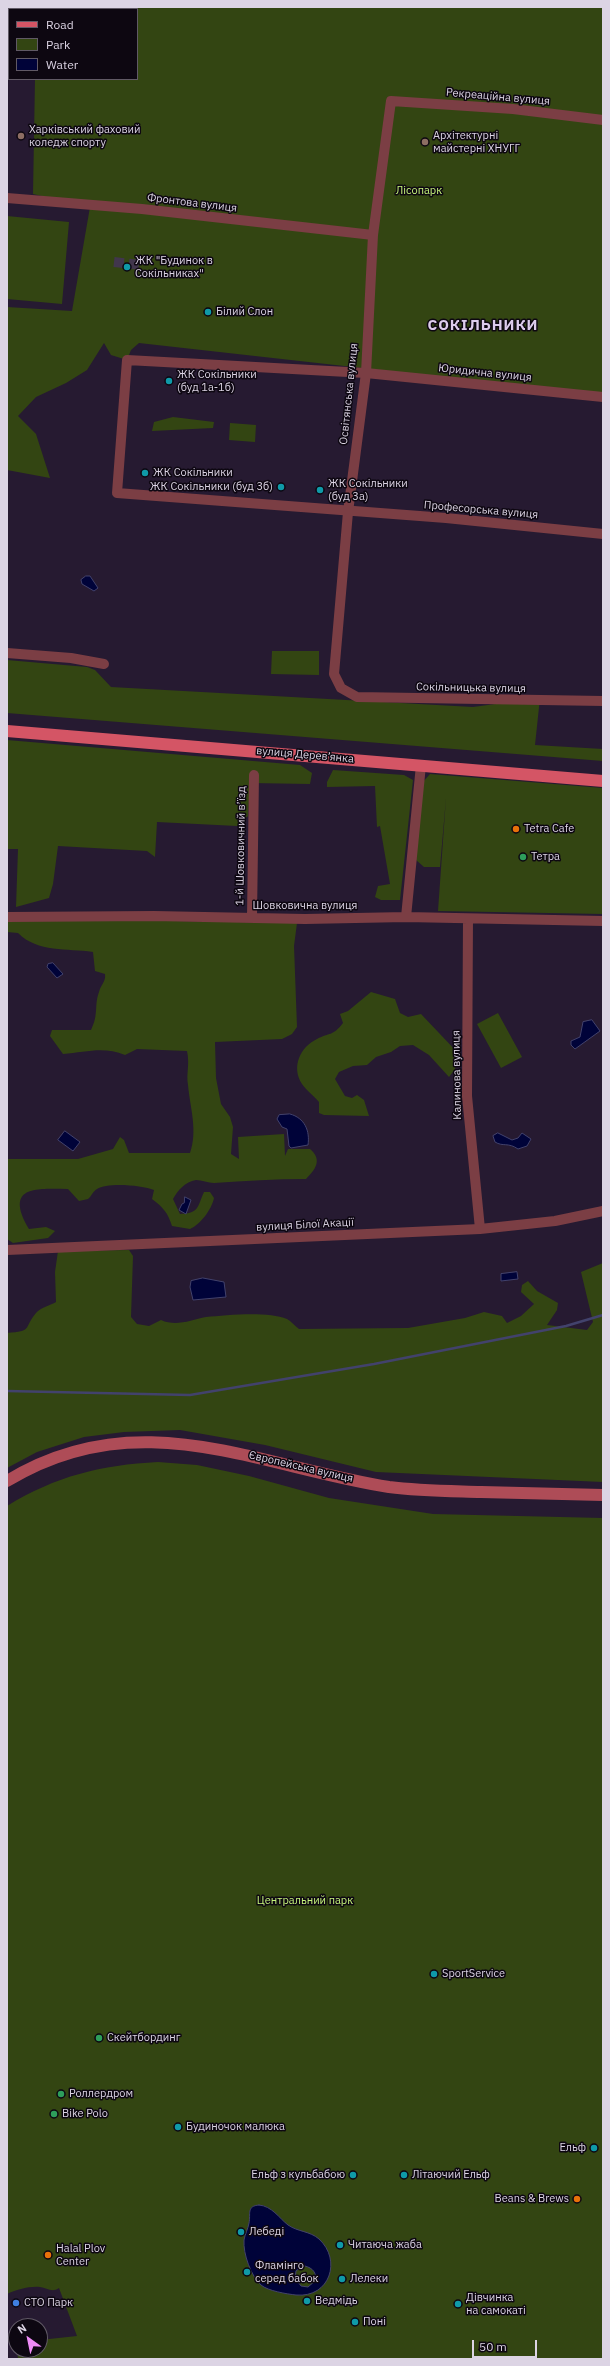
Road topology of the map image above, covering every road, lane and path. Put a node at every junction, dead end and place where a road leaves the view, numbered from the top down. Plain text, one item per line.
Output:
1 (391, 101) joint
2 (603, 120) edge
3 (7, 198) edge
4 (373, 235) junction
5 (366, 373) junction
6 (603, 397) edge
7 (117, 493) joint
8 (348, 512) junction
9 (603, 534) edge
10 (7, 653) edge
11 (104, 664) dead end
12 (341, 688) joint
13 (603, 701) edge
14 (7, 731) edge
15 (421, 765) junction
16 (254, 775) dead end
17 (603, 781) edge
18 (7, 917) edge
19 (252, 917) junction
20 (406, 917) junction
21 (468, 919) junction
22 (603, 921) edge
23 (603, 1211) edge
24 (480, 1229) junction
25 (7, 1250) edge
26 (7, 1481) edge
27 (603, 1495) edge

1 - 2 street, Рекреаційна вулиця
1 - 4 street, Освітянська вулиця
3 - 4 street, Фронтова вулиця
4 - 5 street, Освітянська вулиця
5 - 6 street, Юридична вулиця
5 - 7 street, Юридична вулиця
5 - 8 street, Освітянська вулиця
7 - 8 street, Професорська вулиця
8 - 9 street, Професорська вулиця
8 - 12 street, Освітянська вулиця
10 - 11 street
12 - 13 street, Сокільницька вулиця
14 - 15 main road, вулиця Дерев’янка
15 - 17 main road, вулиця Дерев’янка
15 - 20 street
16 - 19 street, 1-й Шовковичний в’їзд
18 - 19 street, Шовковична вулиця
19 - 20 street, Шовковична вулиця
20 - 21 street, Шовковична вулиця
21 - 22 street, Шовковична вулиця
21 - 24 street, Калинова вулиця
23 - 24 street, вулиця Білої Акації
24 - 25 street, вулиця Білої Акації
26 - 27 main road, Європейська вулиця

